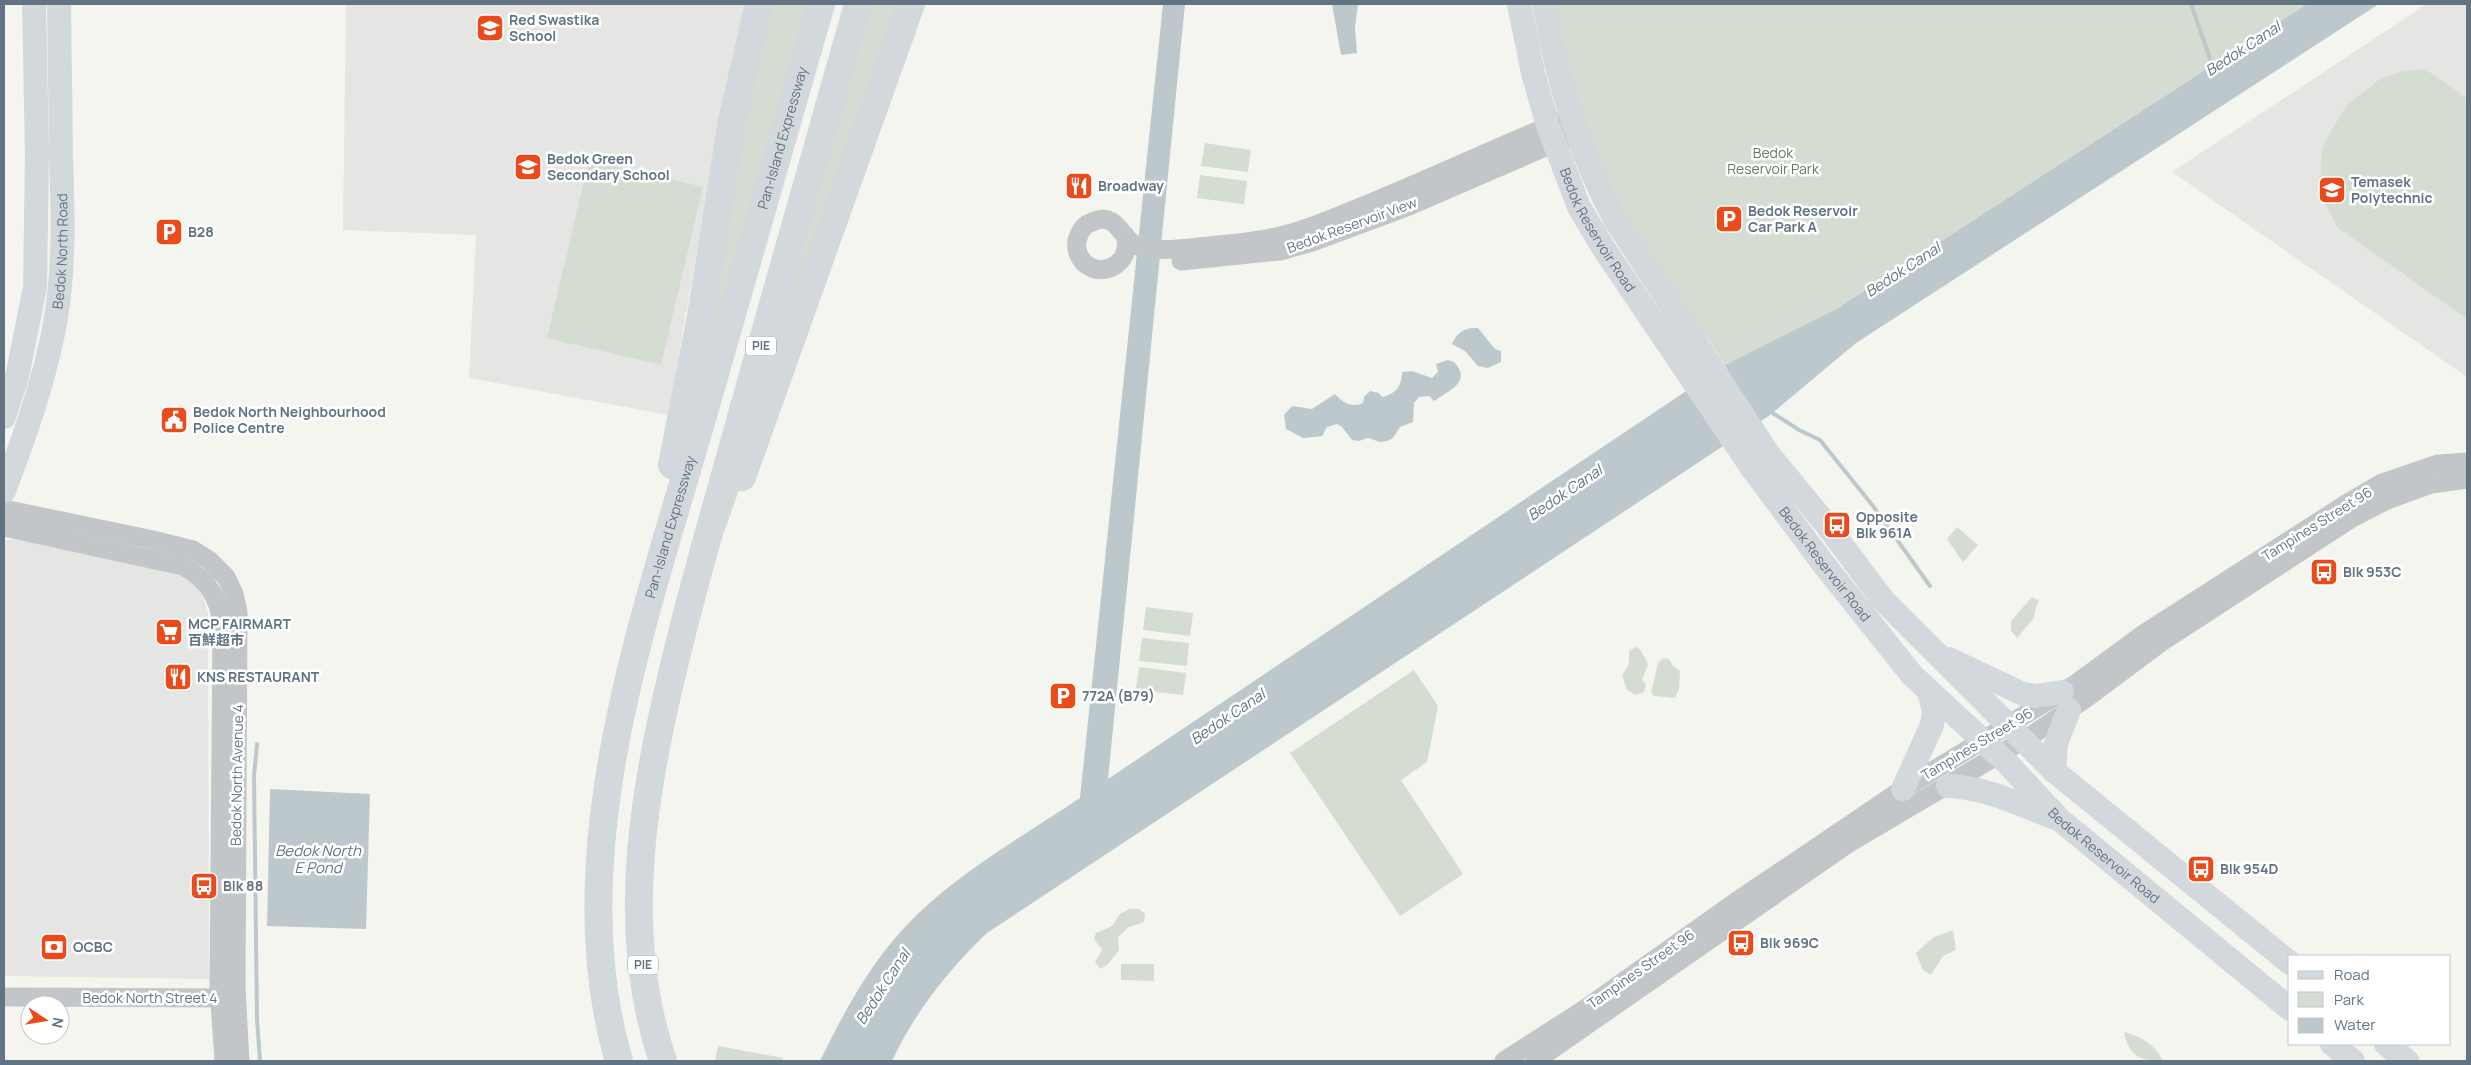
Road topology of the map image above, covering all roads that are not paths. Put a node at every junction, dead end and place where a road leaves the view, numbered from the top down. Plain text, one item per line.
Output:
1 (34, 4) edge
2 (60, 4) edge
3 (759, 4) edge
4 (821, 4) edge
5 (858, 4) edge
6 (911, 4) edge
7 (1519, 4) edge
8 (1544, 4) edge
9 (1574, 125) junction
10 (1551, 135) junction
11 (1133, 247) junction
12 (1116, 265) junction
13 (44, 371) junction
14 (17, 377) junction
15 (4, 417) edge
16 (1761, 462) junction
17 (2467, 462) edge
18 (2467, 479) edge
19 (4, 491) edge
20 (4, 509) edge
21 (670, 524) junction
22 (4, 527) edge
23 (1936, 653) junction
24 (668, 689) junction
25 (1928, 692) junction
26 (2066, 701) junction
27 (2015, 733) junction
28 (1989, 748) junction
29 (2054, 771) junction
30 (1948, 786) junction
31 (1903, 789) junction
32 (2059, 819) junction
33 (2288, 961) edge
34 (4, 986) edge
35 (227, 993) junction
36 (4, 997) edge
37 (2288, 1007) edge
38 (2387, 1045) edge
39 (224, 1061) edge
40 (240, 1061) edge
41 (619, 1061) edge
42 (663, 1061) edge
43 (1504, 1061) edge
44 (1535, 1061) edge
45 (2407, 1061) edge

1 - 14 main road, Bedok North Road
2 - 13 main road, Bedok North Road
3 - 21 highway
4 - 21 highway, Pan-Island Expressway / PIE
5 - 24 highway, PIE
6 - 24 highway
7 - 10 main road, Bedok Reservoir Road
8 - 9 main road, Bedok Reservoir Road
9 - 10 street, Bedok Reservoir View
9 - 16 main road, Bedok Reservoir Road
10 - 11 street, Bedok Reservoir View
10 - 16 main road, Bedok Reservoir Road
11 - 12 street, Bedok Reservoir View
11 - 12 street
11 - 12 street, Bedok Reservoir View
13 - 14 main road
13 - 19 main road, Bedok North Road
14 - 15 main road, Bedok North Road
16 - 23 main road, Bedok Reservoir Road
16 - 25 main road, Bedok Reservoir Road
17 - 26 street, Tampines Street 96
18 - 26 street, Tampines Street 96
20 - 35 street, Bedok North Avenue 4
21 - 41 highway, Pan-Island Expressway / PIE
22 - 35 street, Bedok North Avenue 4
23 - 26 main road
23 - 27 main road, Bedok Reservoir Road
24 - 42 highway, PIE
25 - 28 main road, Bedok Reservoir Road
25 - 31 main road
26 - 27 street, Tampines Street 96
26 - 29 main road
27 - 28 street, Tampines Street 96
27 - 29 main road, Bedok Reservoir Road
28 - 30 street, Tampines Street 96
28 - 31 street, Tampines Street 96
28 - 32 main road, Bedok Reservoir Road
29 - 33 main road, Bedok Reservoir Road
30 - 32 main road
30 - 44 street, Tampines Street 96
31 - 43 street, Tampines Street 96
32 - 37 main road, Bedok Reservoir Road
34 - 35 street, Bedok North Street 4
35 - 36 street, Bedok North Street 4
35 - 39 street, Bedok North Avenue 4
35 - 40 street, Bedok North Avenue 4
38 - 45 main road

